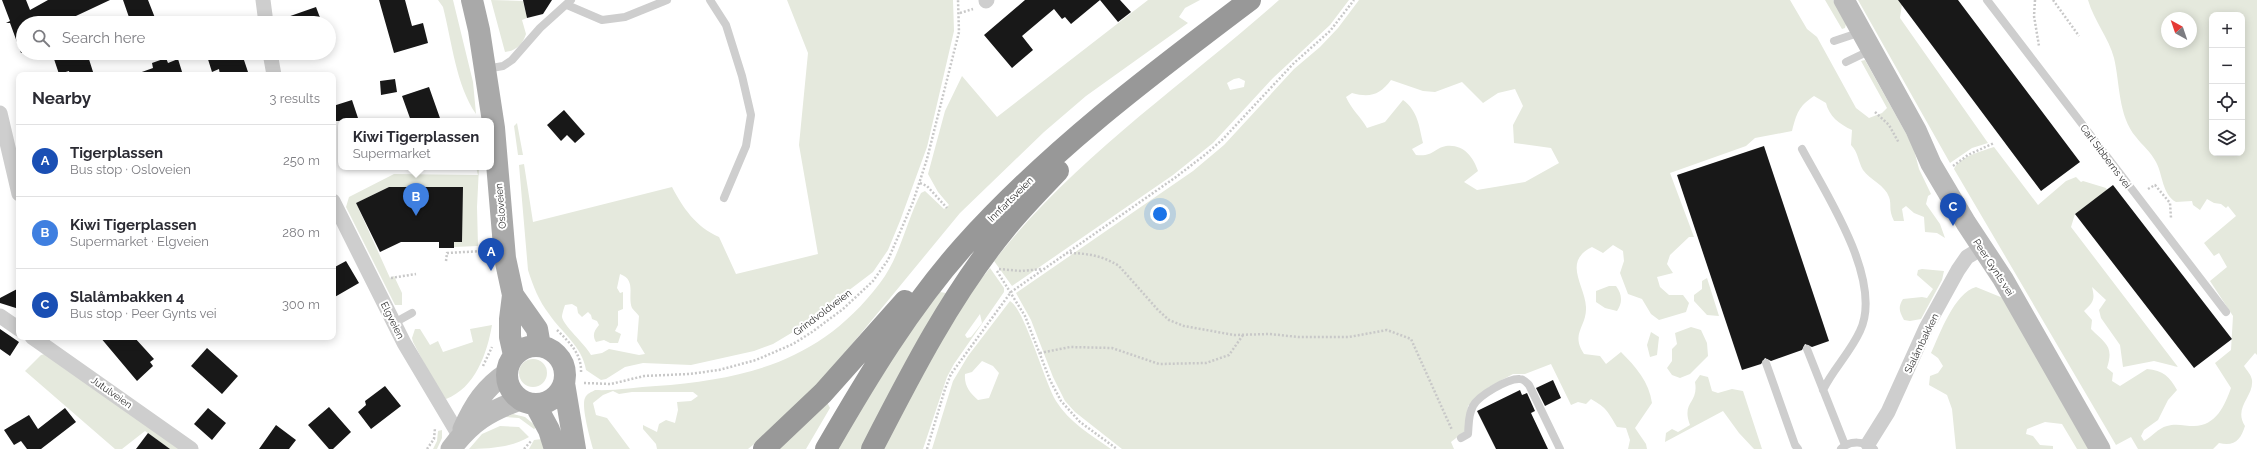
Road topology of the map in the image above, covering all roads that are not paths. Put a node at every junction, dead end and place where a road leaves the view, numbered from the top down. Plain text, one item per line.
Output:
1 (263, 0) edge
2 (472, 0) edge
3 (667, 0) edge
4 (710, 0) edge
5 (1250, 0) edge
6 (1844, 0) edge
7 (1987, 0) edge
8 (569, 2) edge
9 (265, 16) edge
10 (1861, 32) junction
11 (1834, 41) dead end
12 (1871, 50) junction
13 (271, 60) edge
14 (1846, 62) dead end
15 (486, 68) junction
16 (273, 72) edge
17 (0, 113) edge
18 (493, 118) edge
19 (1094, 121) junction
20 (494, 128) edge
21 (1802, 149) dead end
22 (16, 169) edge
23 (724, 198) dead end
24 (336, 206) edge
25 (1982, 248) junction
26 (948, 266) junction
27 (514, 295) junction
28 (2226, 312) dead end
29 (412, 314) dead end
30 (0, 316) edge
31 (394, 323) junction
32 (16, 327) edge
33 (36, 340) edge
34 (55, 340) edge
35 (540, 346) junction
36 (1807, 350) dead end
37 (59, 355) junction
38 (1766, 363) dead end
39 (510, 364) junction
40 (572, 383) junction
41 (1823, 390) junction
42 (528, 402) junction
43 (1461, 438) road end
44 (455, 443) edge
45 (1871, 446) edge
46 (1843, 447) edge
47 (191, 449) edge
48 (555, 449) edge
49 (575, 449) edge
50 (764, 449) edge
51 (826, 449) edge
52 (872, 449) edge
53 (1560, 449) edge
54 (1798, 449) edge
55 (2100, 449) edge

1 - 9 street
2 - 15 main road, Osloveien
3 - 8 lane
4 - 23 lane
5 - 19 highway, Innfartsveien
6 - 10 street, Peer Gynts vei
7 - 28 lane, Carl Sibberns vei
8 - 15 lane
10 - 11 lane
10 - 12 street, Peer Gynts vei
12 - 14 lane
12 - 25 street, Peer Gynts vei
13 - 16 street
15 - 18 main road, Osloveien
17 - 22 street
19 - 26 highway, Innfartsveien
19 - 52 highway
20 - 27 main road, Osloveien
21 - 41 lane
24 - 31 street, Elgveien
25 - 45 street, Slalåmbakken
25 - 55 street, Peer Gynts vei
26 - 50 highway
26 - 51 highway, Innfartsveien
27 - 35 main road, Osloveien
27 - 39 main road, Osloveien
29 - 31 lane
30 - 32 street
31 - 44 street, Elgveien
33 - 37 street, Jutulveien
34 - 37 street
35 - 39 main road
35 - 40 main road
36 - 41 lane
37 - 47 street, Jutulveien
38 - 54 lane
39 - 42 main road
39 - 44 street
40 - 42 main road
40 - 49 main road
41 - 46 lane
42 - 44 street
42 - 48 main road
43 - 53 lane
45 - 46 lane, Slalåmbakken

